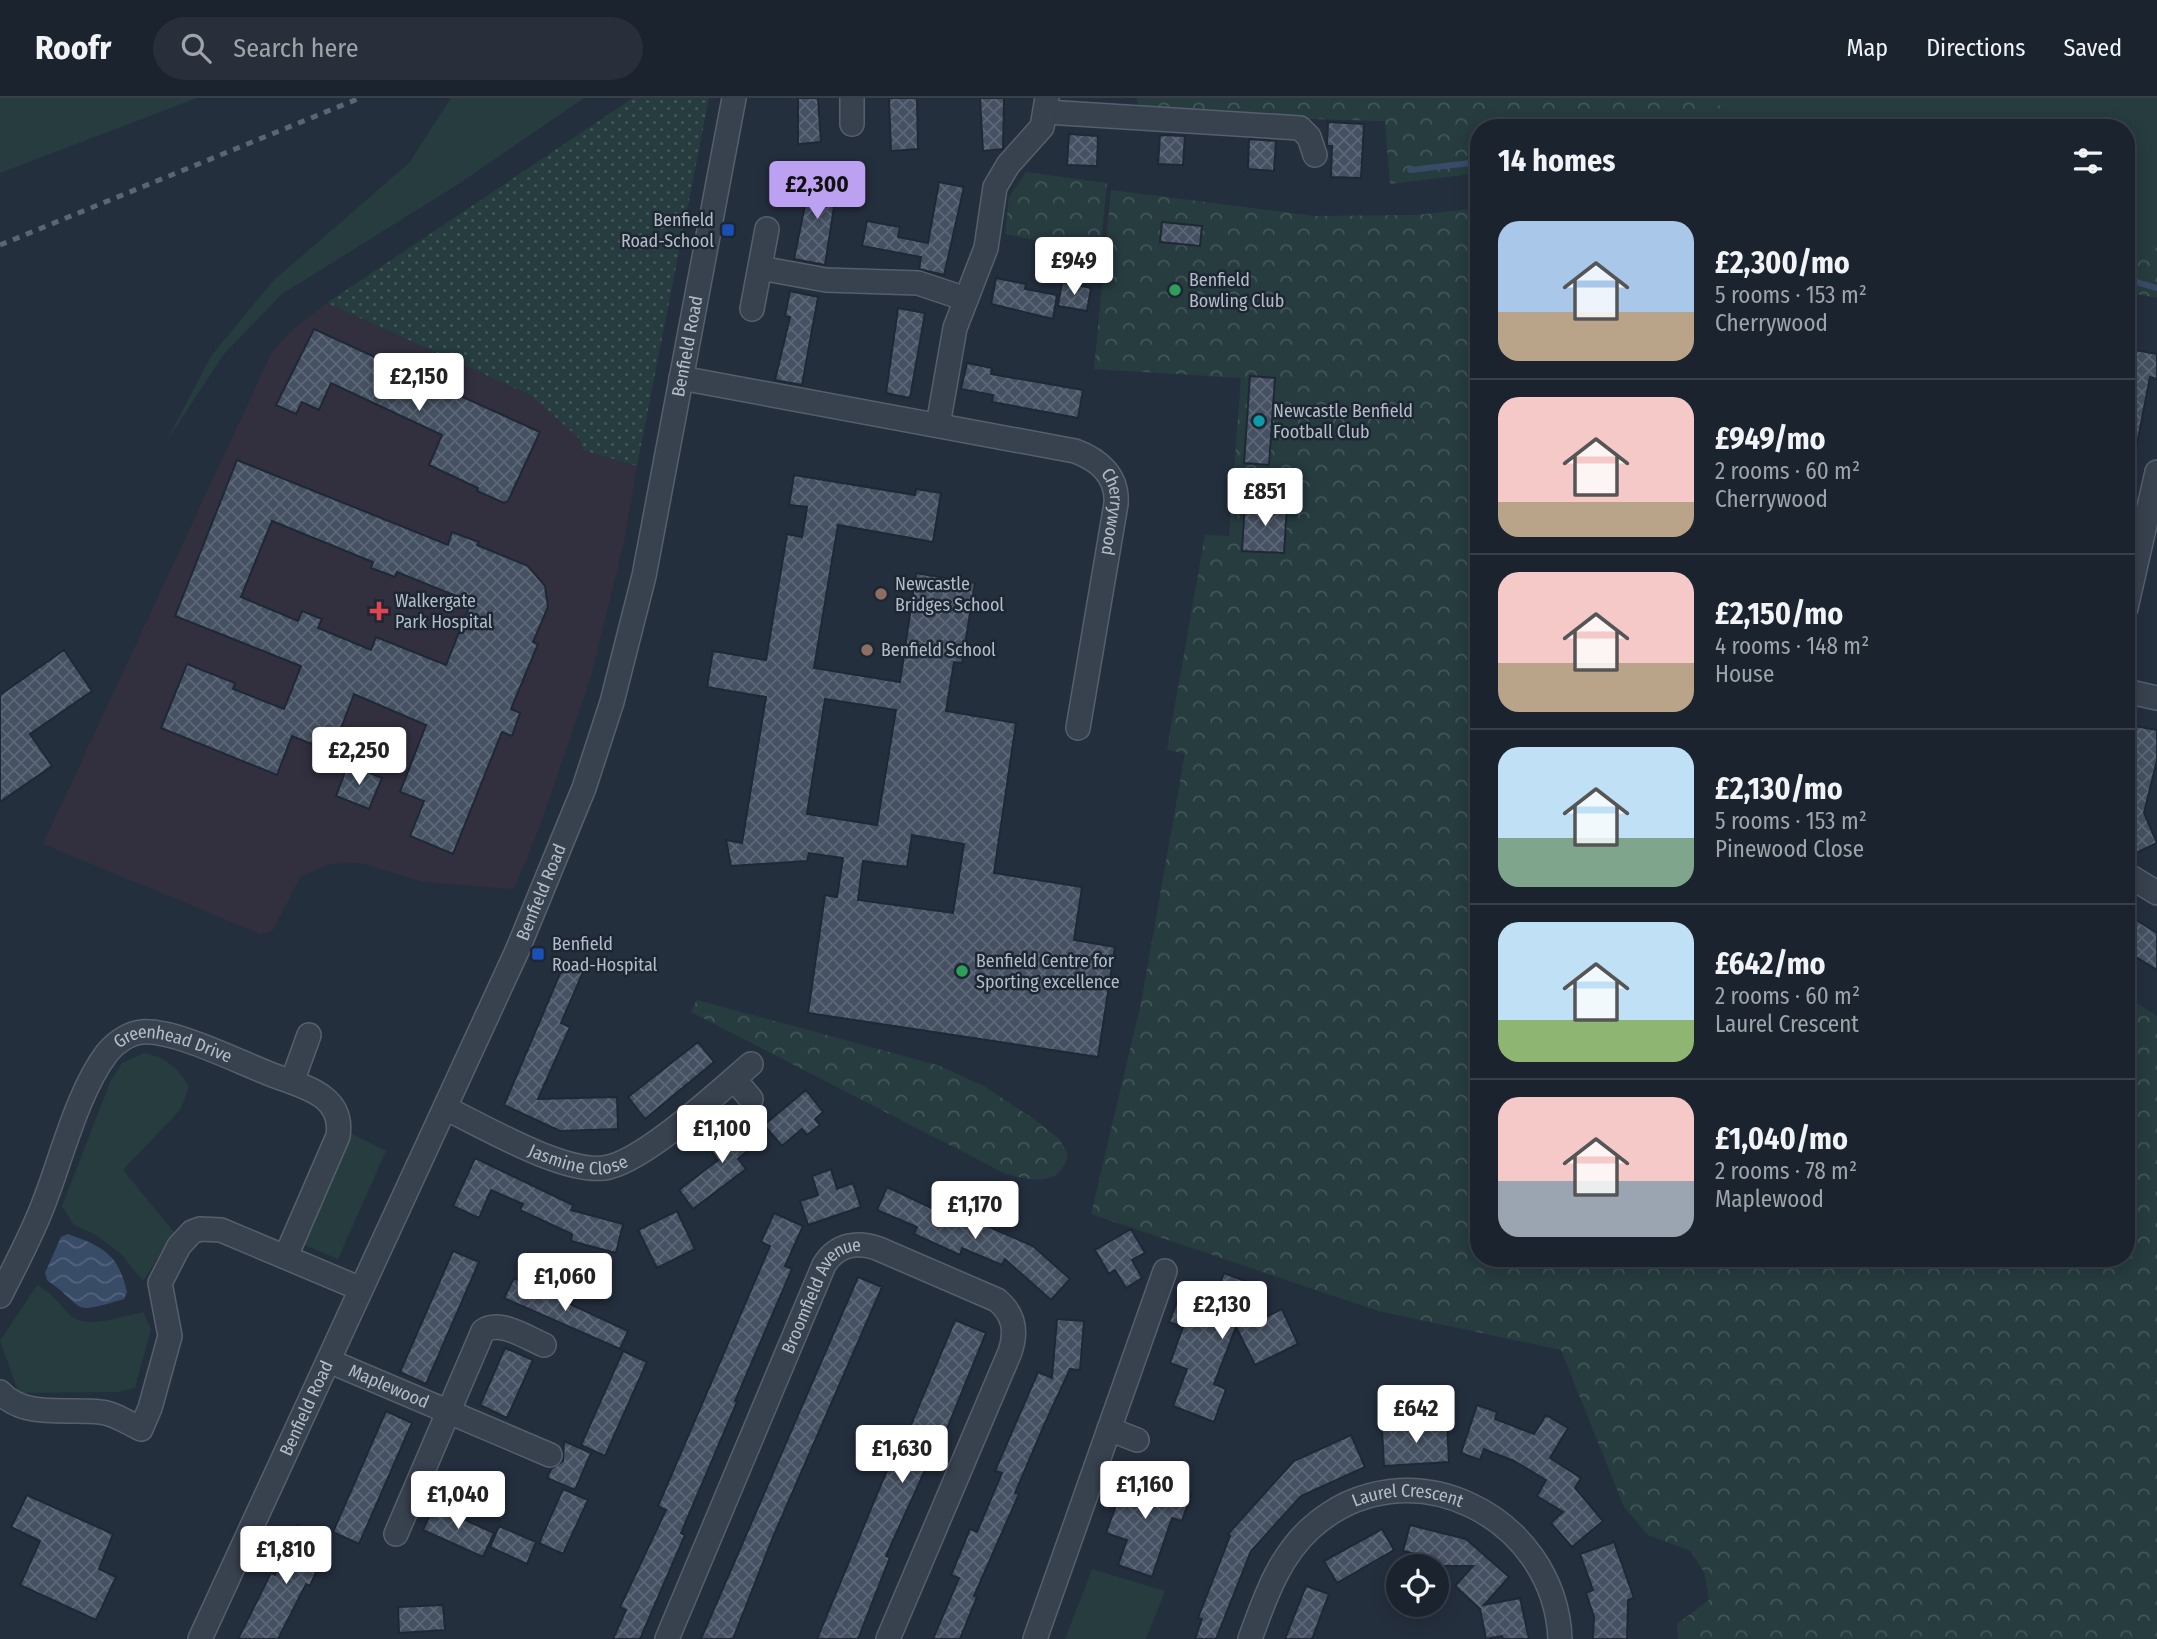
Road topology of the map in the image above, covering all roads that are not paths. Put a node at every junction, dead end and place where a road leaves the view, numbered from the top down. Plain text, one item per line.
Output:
1 (734, 98) edge
2 (852, 98) edge
3 (1046, 105) edge
4 (852, 124) dead end
5 (1315, 155) dead end
6 (767, 229) dead end
7 (760, 268) junction
8 (966, 299) junction
9 (752, 309) dead end
10 (681, 378) junction
11 (938, 425) junction
12 (2157, 472) edge
13 (2151, 520) edge
14 (2135, 576) edge
15 (2135, 693) edge
16 (2157, 698) edge
17 (1077, 728) dead end
18 (2135, 880) edge
19 (2157, 893) edge
20 (309, 1035) dead end
21 (751, 1064) dead end
22 (734, 1079) junction
23 (292, 1082) junction
24 (751, 1099) dead end
25 (445, 1108) junction
26 (286, 1256) junction
27 (1165, 1271) dead end
28 (362, 1289) junction
29 (0, 1296) edge
30 (544, 1345) dead end
31 (329, 1361) junction
32 (0, 1392) edge
33 (447, 1412) junction
34 (1109, 1429) junction
35 (1138, 1440) dead end
36 (550, 1455) dead end
37 (396, 1534) dead end
38 (200, 1639) edge
39 (667, 1639) edge
40 (888, 1639) edge
41 (1035, 1639) edge
42 (1250, 1639) edge
43 (1560, 1639) edge

1 - 10 street, Benfield Road
2 - 4 street
3 - 5 street
3 - 8 street
6 - 7 street
7 - 8 street
7 - 9 street
8 - 11 street
10 - 11 street, Cherrywood
10 - 25 street, Benfield Road
11 - 17 street, Cherrywood
12 - 13 street
13 - 14 street
15 - 16 street
18 - 19 street
20 - 23 street
21 - 22 street, Jasmine Close
22 - 24 street
22 - 25 street, Jasmine Close
23 - 26 street, Greenhead Drive
23 - 29 street, Greenhead Drive
25 - 28 street, Benfield Road
26 - 28 street
26 - 32 street
27 - 34 street
28 - 31 street, Benfield Road
30 - 33 street, Maplewood
31 - 33 street, Maplewood
31 - 38 street, Benfield Road
33 - 36 street, Maplewood
33 - 37 street, Maplewood
34 - 35 street
34 - 41 street
39 - 40 street, Broomfield Avenue
42 - 43 street, Laurel Crescent

